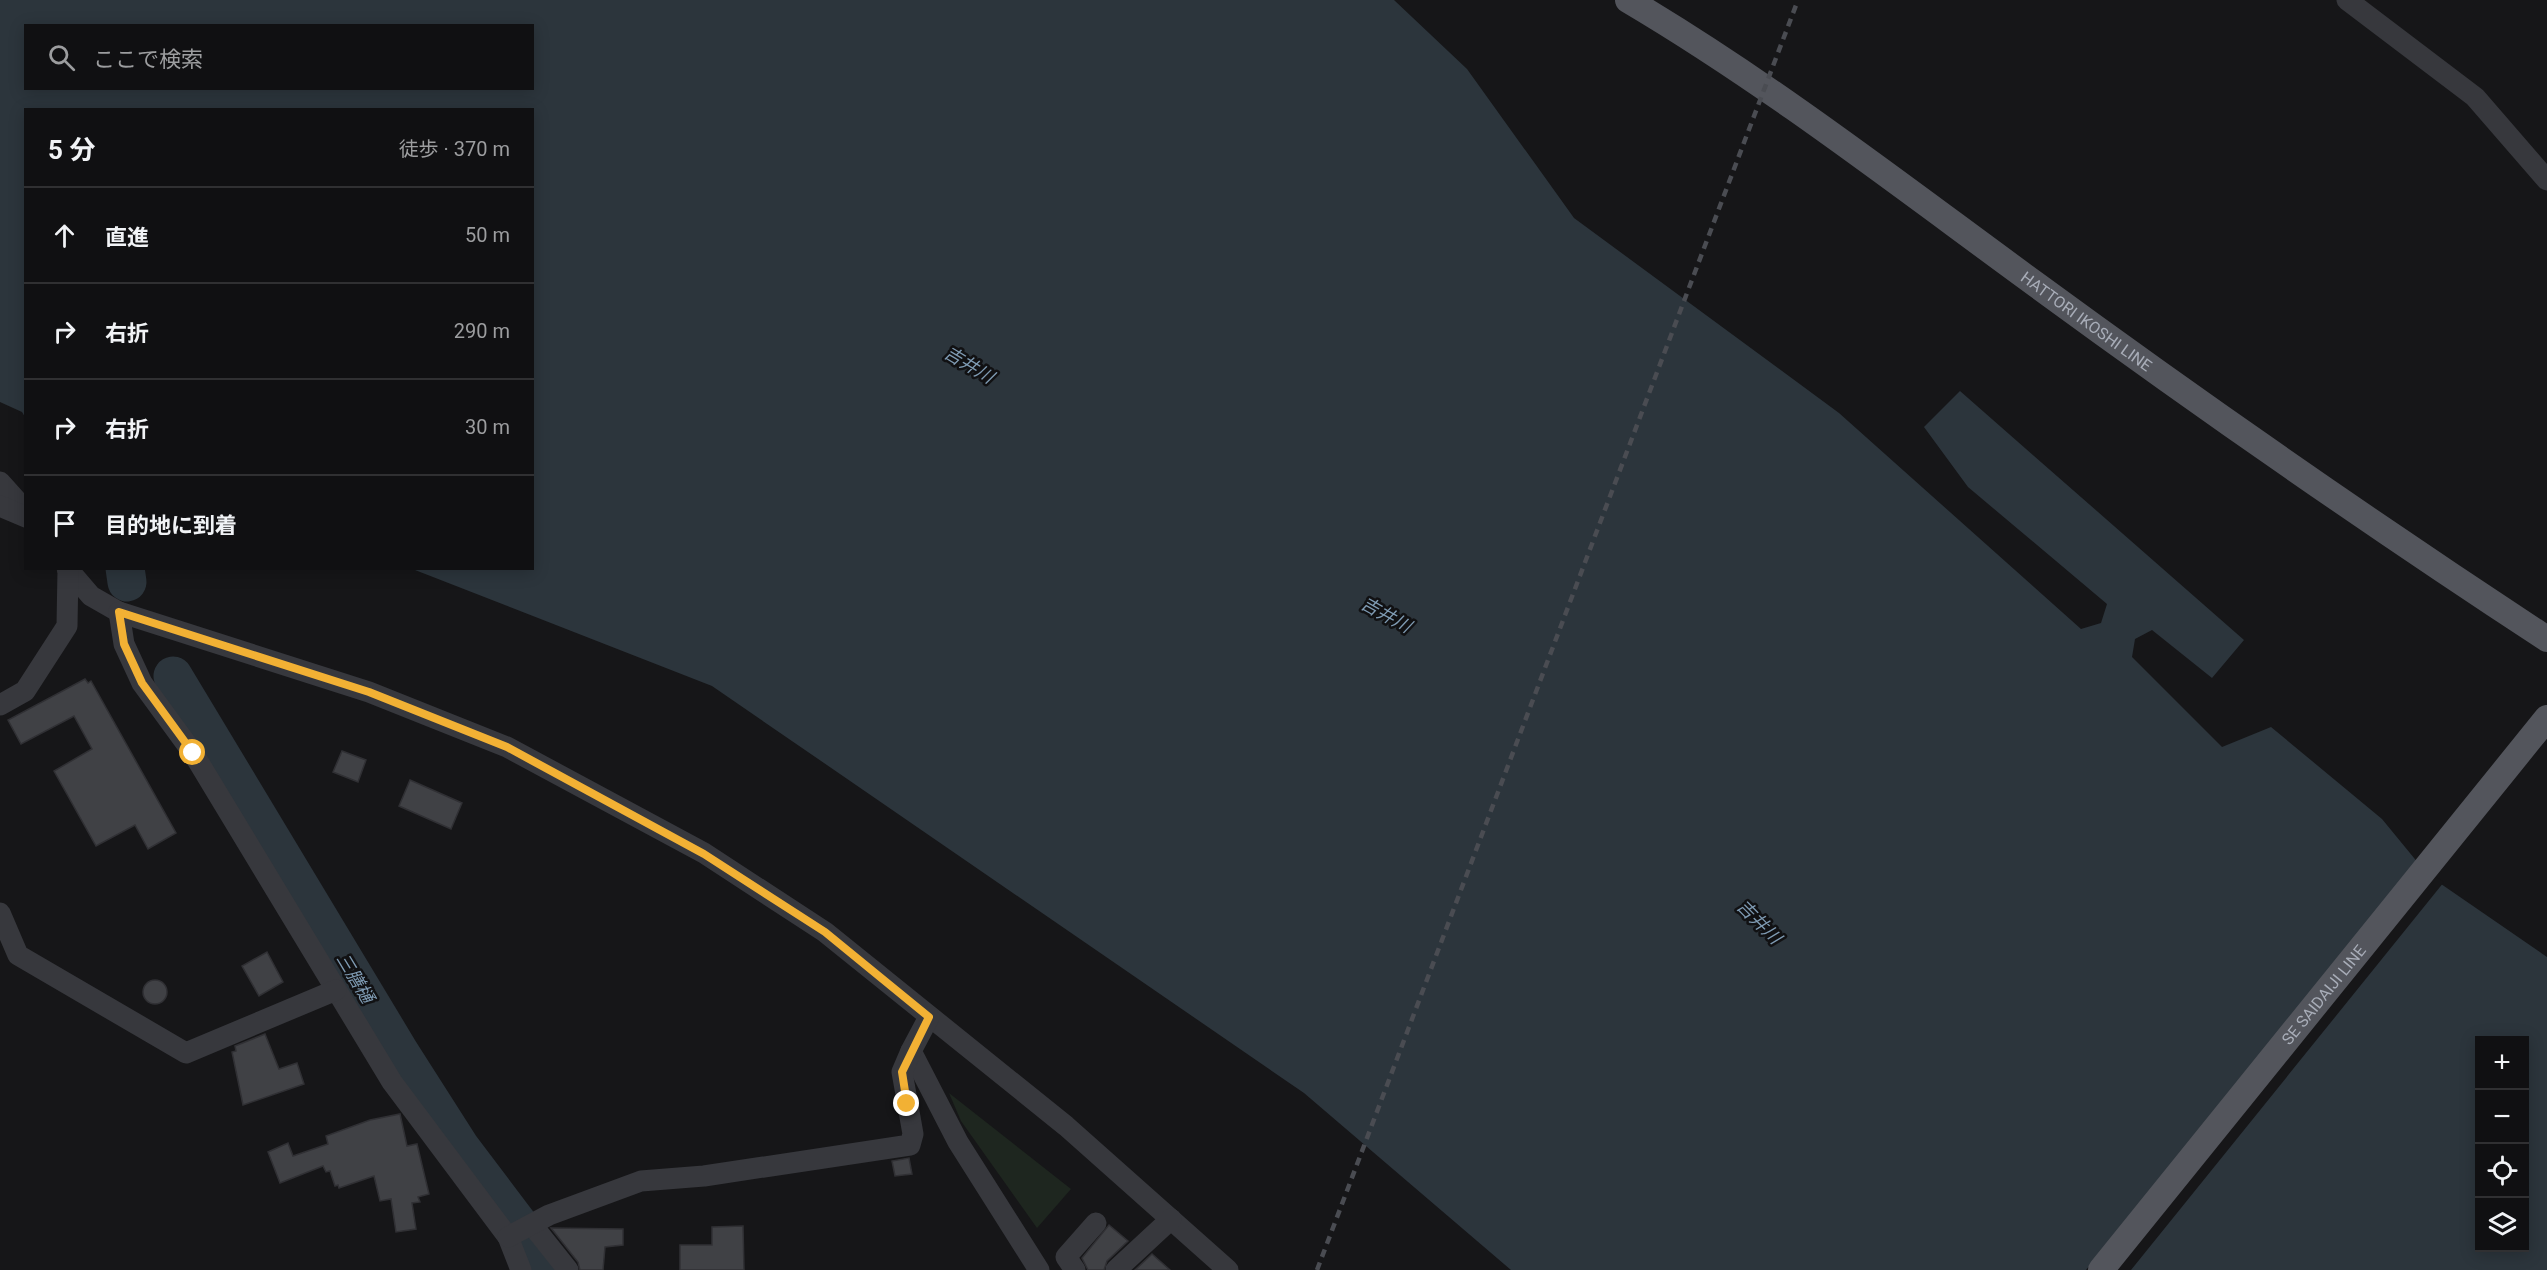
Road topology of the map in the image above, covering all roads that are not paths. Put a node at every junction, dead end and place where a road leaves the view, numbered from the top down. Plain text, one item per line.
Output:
1 (1628, 0) edge
2 (2347, 0) edge
3 (2547, 180) edge
4 (0, 482) edge
5 (0, 506) edge
6 (24, 509) edge
7 (24, 516) edge
8 (67, 570) edge
9 (68, 570) edge
10 (119, 612) junction
11 (2547, 639) edge
12 (0, 705) edge
13 (2547, 718) edge
14 (0, 913) edge
15 (336, 990) junction
16 (929, 1017) junction
17 (911, 1052) junction
18 (1171, 1219) junction
19 (1096, 1223) dead end
20 (533, 1226) junction
21 (508, 1237) junction
22 (1215, 1266) edge
23 (521, 1270) edge
24 (568, 1270) edge
25 (1039, 1270) edge
26 (1075, 1270) edge
27 (1116, 1270) edge
28 (2101, 1270) edge

1 - 11 main road, HATTORI IKOSHI LINE
2 - 3 street
4 - 6 street
5 - 7 street
8 - 12 street
9 - 10 street
10 - 15 street
10 - 16 street
13 - 28 main road, SE SAIDAIJI LINE
14 - 15 street
15 - 21 street
16 - 17 street
16 - 18 street
17 - 20 street
17 - 25 street
18 - 22 street
18 - 27 street
19 - 26 street
20 - 21 street
20 - 24 street
21 - 23 street

